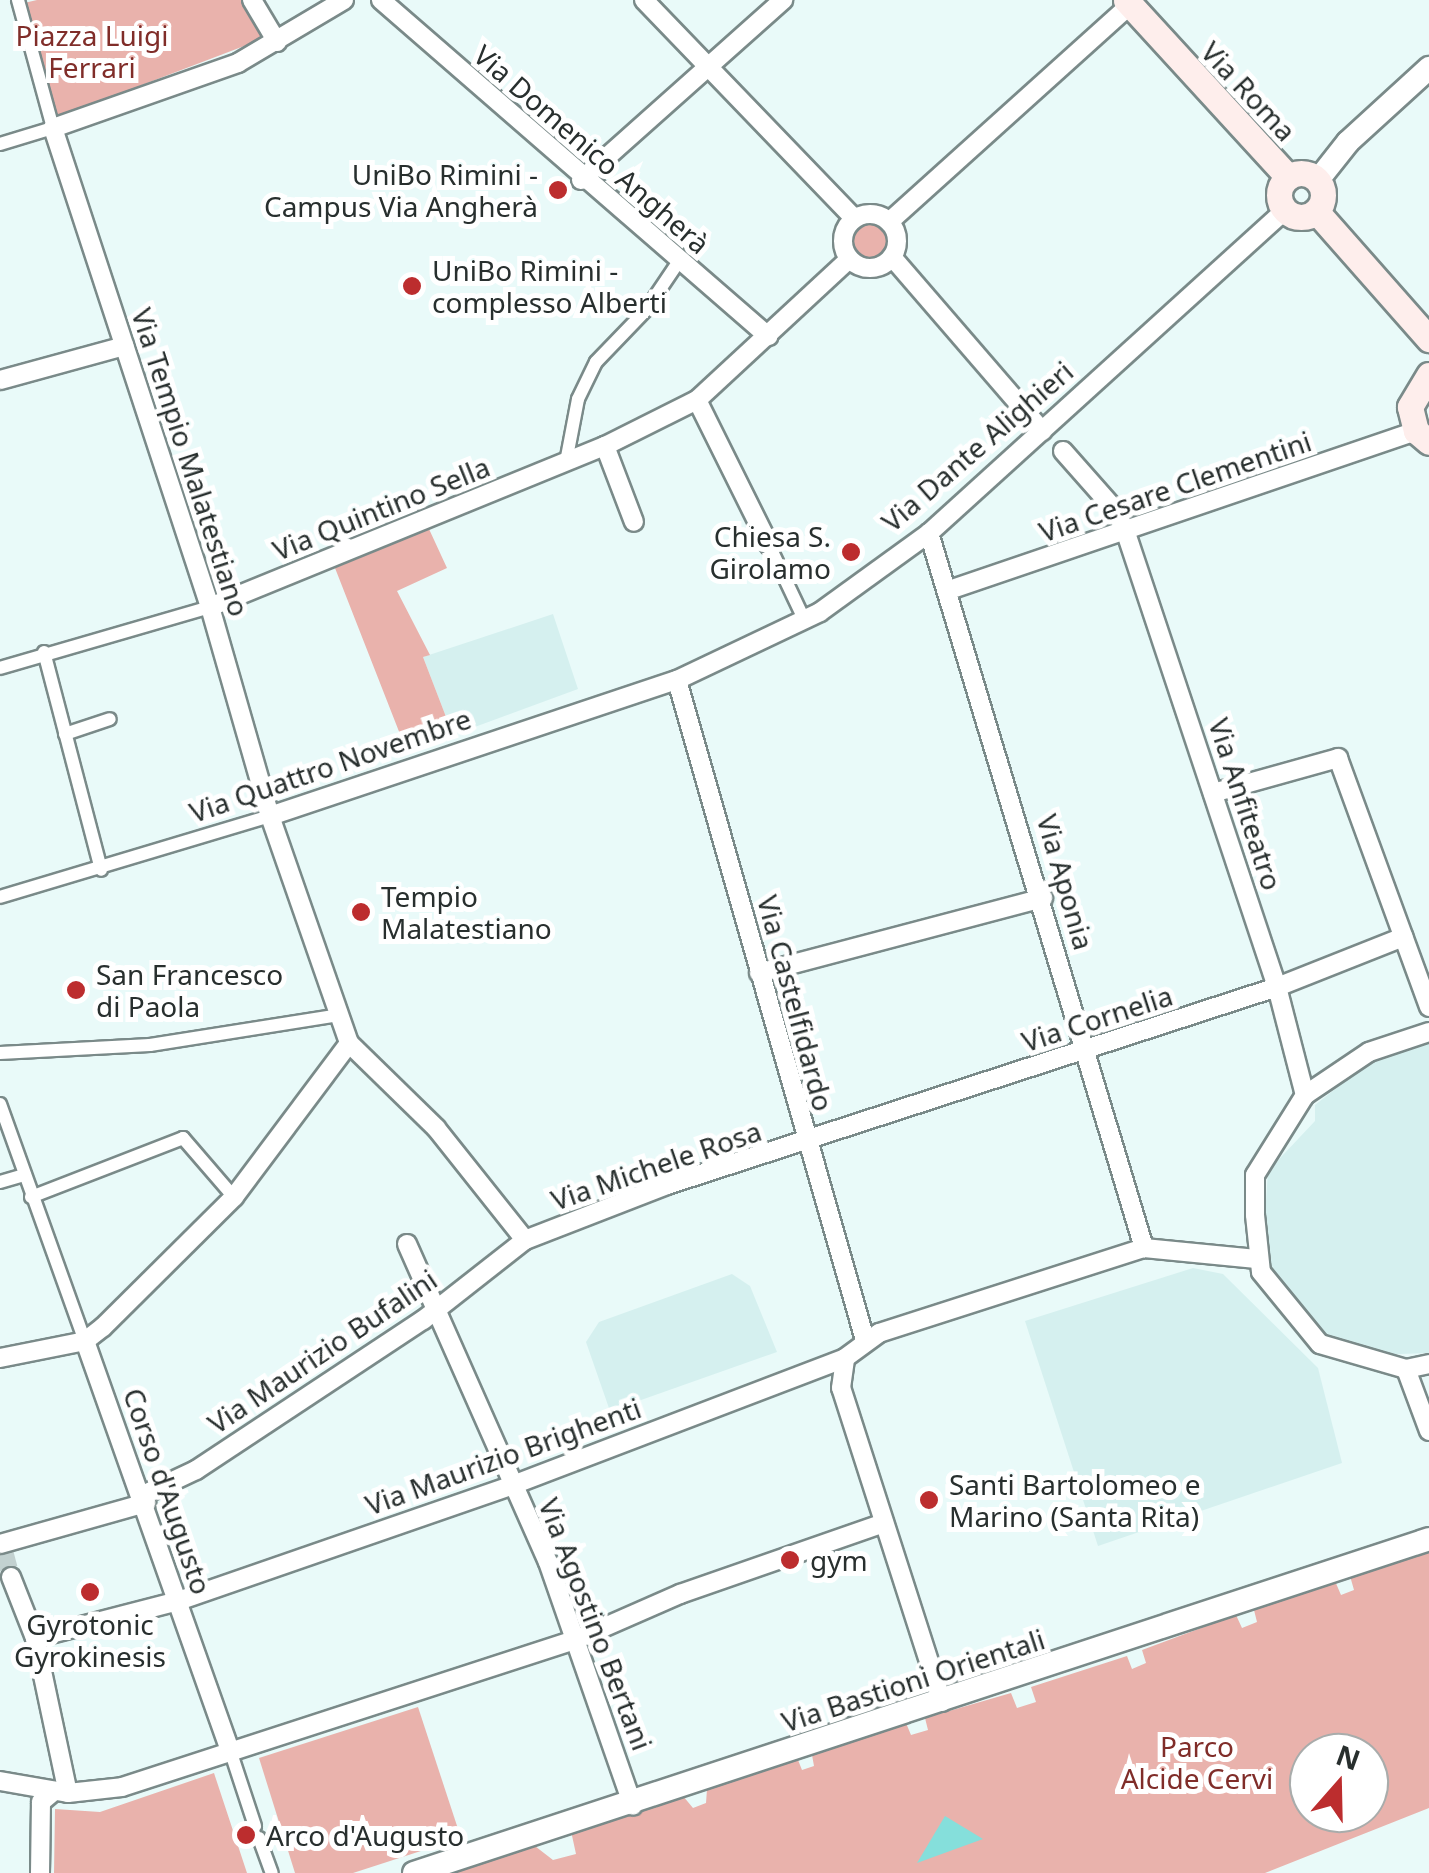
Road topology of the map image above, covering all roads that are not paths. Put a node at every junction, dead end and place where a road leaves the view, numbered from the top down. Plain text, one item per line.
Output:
1 (18, 0) edge
2 (252, 0) edge
3 (344, 0) edge
4 (381, 0) edge
5 (644, 0) edge
6 (783, 0) edge
7 (1128, 2) edge
8 (277, 42) junction
9 (1429, 68) edge
10 (709, 69) junction
11 (53, 128) junction
12 (0, 144) edge
13 (1288, 177) junction
14 (582, 180) junction
15 (1318, 180) junction
16 (1285, 210) junction
17 (1316, 212) junction
18 (854, 218) junction
19 (889, 222) junction
20 (892, 257) junction
21 (848, 259) junction
22 (678, 261) junction
23 (1419, 331) edge
24 (768, 336) junction
25 (124, 346) junction
26 (1424, 379) edge
27 (0, 380) edge
28 (697, 400) junction
29 (1042, 431) junction
30 (1423, 437) edge
31 (605, 446) junction
32 (1062, 452) dead end
33 (566, 462) junction
34 (634, 522) dead end
35 (929, 533) junction
36 (1126, 533) junction
37 (769, 545) joint
38 (949, 590) junction
39 (210, 607) junction
40 (805, 621) junction
41 (44, 652) junction
42 (0, 668) edge
43 (676, 680) junction
44 (110, 720) dead end
45 (65, 734) junction
46 (1212, 792) junction
47 (270, 816) junction
48 (101, 870) junction
49 (0, 897) edge
50 (1043, 898) junction
51 (1404, 938) junction
52 (759, 973) junction
53 (1278, 987) junction
54 (1429, 1007) edge
55 (339, 1015) junction
56 (1429, 1032) edge
57 (349, 1043) junction
58 (1085, 1050) junction
59 (6, 1057) edge
60 (1305, 1095) junction
61 (0, 1104) edge
62 (806, 1144) junction
63 (24, 1174) junction
64 (0, 1182) edge
65 (32, 1197) junction
66 (234, 1197) junction
67 (525, 1240) junction
68 (407, 1244) dead end
69 (1144, 1248) junction
70 (1256, 1259) junction
71 (437, 1310) junction
72 (85, 1341) junction
73 (856, 1348) junction
74 (0, 1358) edge
75 (1429, 1364) edge
76 (1406, 1369) junction
77 (1429, 1432) edge
78 (514, 1485) junction
79 (145, 1499) junction
80 (884, 1524) junction
81 (1429, 1539) edge
82 (2, 1546) edge
83 (11, 1577) tunnel mouth
84 (178, 1601) junction
85 (35, 1638) junction
86 (575, 1640) junction
87 (942, 1702) junction
88 (230, 1753) junction
89 (0, 1781) edge
90 (61, 1792) junction
91 (633, 1806) junction
92 (40, 1873) edge
93 (272, 1873) edge
94 (414, 1873) edge

1 - 11 street
2 - 8 street
3 - 8 street
4 - 14 street, Via Domenico Angherà
5 - 10 street
6 - 10 street
7 - 13 main road, Via Roma
7 - 19 street
8 - 11 street
9 - 15 street
10 - 14 street
10 - 18 street
11 - 12 street
11 - 25 street, Via Tempio Malatestiano
13 - 15 main road
13 - 16 main road
14 - 22 street, Via Domenico Angherà
15 - 17 main road
16 - 17 main road
16 - 29 street, Via Dante Alighieri
17 - 23 main road
18 - 19 street
18 - 21 street
19 - 20 street
20 - 21 street
20 - 29 street
21 - 24 street
22 - 24 street, Via Domenico Angherà
22 - 33 street
23 - 26 main road
24 - 28 street
25 - 27 street
25 - 39 street, Via Tempio Malatestiano
26 - 30 main road
28 - 31 street
28 - 37 street
29 - 35 street, Via Dante Alighieri
30 - 36 street, Via Cesare Clementini
31 - 33 street, Via Quintino Sella
31 - 34 street
32 - 36 street, Via Anfiteatro
33 - 39 street, Via Quintino Sella
35 - 38 street, Via Aponia
35 - 40 street, Via Dante Alighieri
36 - 38 street, Via Cesare Clementini
36 - 46 street, Via Anfiteatro
37 - 40 street
38 - 50 street, Via Aponia
39 - 41 street
39 - 47 street, Via Tempio Malatestiano
40 - 43 street, Via Dante Alighieri
41 - 42 street
41 - 45 street
43 - 47 street, Via Quattro Novembre
43 - 52 street, Via Castelfidardo
44 - 45 street
45 - 48 street
46 - 51 street
46 - 53 street, Via Anfiteatro
47 - 48 street, Via Quattro Novembre
47 - 55 street, Via Tempio Malatestiano
48 - 49 street, Via Quattro Novembre
50 - 52 street
50 - 58 street, Via Aponia
51 - 53 street, Via Cornelia
51 - 54 street
52 - 62 street, Via Castelfidardo
53 - 58 street, Via Cornelia
53 - 60 street, Via Anfiteatro
55 - 57 street, Via Tempio Malatestiano
55 - 59 street
56 - 60 street
57 - 66 street
57 - 67 street
58 - 62 street, Via Cornelia
58 - 69 street, Via Aponia
60 - 70 street
61 - 63 street, Corso d'Augusto
62 - 67 street, Via Michele Rosa
62 - 73 street, Via Castelfidardo
63 - 64 street
63 - 65 street, Corso d'Augusto
65 - 66 street
65 - 72 street, Corso d'Augusto
66 - 72 street
67 - 71 street, Via Maurizio Bufalini
68 - 71 street, Via Agostino Bertani
69 - 70 street
69 - 73 street, Via Maurizio Brighenti
70 - 76 street
71 - 78 street, Via Agostino Bertani
71 - 79 street, Via Maurizio Bufalini
72 - 74 street
72 - 79 street, Corso d'Augusto
73 - 78 street, Via Maurizio Brighenti
73 - 80 street, Via Castelfidardo
75 - 76 street
76 - 77 street
78 - 84 street, Via Maurizio Brighenti
78 - 86 street, Via Agostino Bertani
79 - 82 street, Via Maurizio Bufalini
79 - 84 street, Corso d'Augusto
80 - 86 street
80 - 87 street, Via Castelfidardo
81 - 87 street, Via Bastioni Orientali
83 - 85 street
84 - 85 street, Via Maurizio Brighenti
84 - 88 street, Corso d'Augusto
85 - 90 street
86 - 88 street
86 - 91 street, Via Agostino Bertani
87 - 91 street, Via Bastioni Orientali
88 - 90 street
88 - 93 street, Corso d'Augusto
89 - 90 street
90 - 92 street
91 - 94 street, Via Bastioni Orientali

